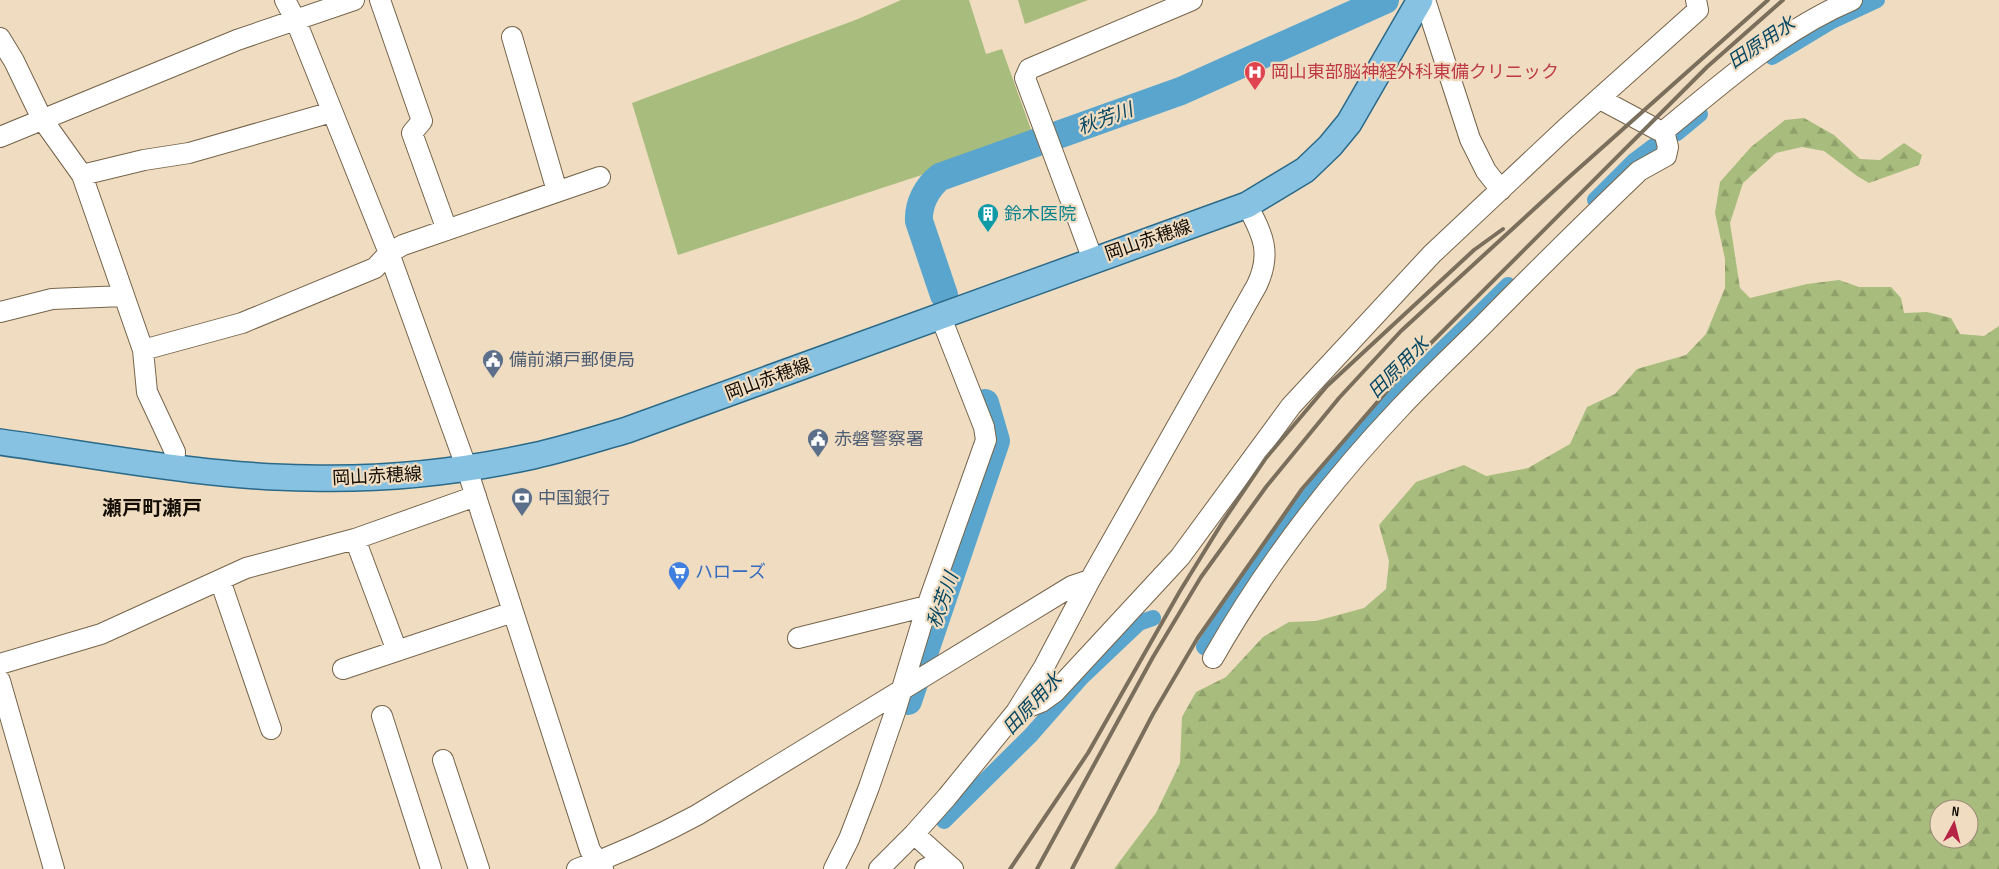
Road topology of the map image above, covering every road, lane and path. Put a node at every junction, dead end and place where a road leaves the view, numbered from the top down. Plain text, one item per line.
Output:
1 (284, 0) edge
2 (354, 0) edge
3 (380, 0) edge
4 (1192, 0) edge
5 (1420, 0) edge
6 (1425, 0) edge
7 (1696, 0) edge
8 (1852, 0) edge
9 (296, 21) junction
10 (512, 37) dead end
11 (0, 38) edge
12 (1600, 98) junction
13 (332, 112) junction
14 (42, 119) junction
15 (1664, 131) junction
16 (0, 137) edge
17 (1546, 147) junction
18 (1486, 171) junction
19 (82, 175) junction
20 (600, 177) dead end
21 (1501, 190) junction
22 (557, 191) junction
23 (1247, 205) junction
24 (447, 230) junction
25 (389, 253) junction
26 (1093, 260) junction
27 (123, 296) junction
28 (0, 312) edge
29 (940, 315) junction
30 (143, 350) junction
31 (0, 442) edge
32 (174, 466) junction
33 (467, 468) junction
34 (476, 496) junction
35 (356, 539) junction
36 (220, 580) junction
37 (1090, 580) junction
38 (927, 606) junction
39 (513, 612) junction
40 (798, 638) dead end
41 (397, 651) junction
42 (1213, 658) dead end
43 (0, 664) edge
44 (342, 669) dead end
45 (0, 681) edge
46 (902, 690) junction
47 (1016, 712) junction
48 (382, 716) dead end
49 (271, 729) dead end
50 (443, 760) dead end
51 (914, 834) junction
52 (601, 865) edge
53 (884, 868) edge
54 (54, 869) edge
55 (431, 869) edge
56 (479, 869) edge
57 (577, 869) edge
58 (834, 869) edge
59 (925, 869) edge
60 (953, 869) edge

1 - 9 street
2 - 9 street
3 - 24 street
4 - 26 street
5 - 23 main road, 岡山赤穂線
6 - 18 street
7 - 12 street
8 - 15 street
9 - 13 street
9 - 14 street
10 - 22 street
11 - 14 street
12 - 15 street
12 - 17 street
13 - 19 street
13 - 25 street
14 - 16 street
14 - 19 street
15 - 42 street
17 - 18 street
17 - 21 street
18 - 21 street
19 - 27 street
20 - 22 street
21 - 47 street
22 - 24 street
23 - 26 main road, 岡山赤穂線
23 - 37 street
24 - 25 street
25 - 30 street
25 - 33 street
26 - 29 main road, 岡山赤穂線
27 - 28 street
27 - 30 street
29 - 33 main road, 岡山赤穂線
29 - 38 street
30 - 32 street
31 - 32 main road, 岡山赤穂線
32 - 33 main road, 岡山赤穂線
33 - 34 street
34 - 35 street
34 - 39 street
35 - 36 street
35 - 41 street
36 - 43 street
36 - 49 street
37 - 46 street
37 - 47 street
38 - 40 street
38 - 46 street
39 - 41 street
39 - 52 street
41 - 44 street
45 - 54 street
46 - 52 street
46 - 58 street
47 - 51 street
48 - 55 street
50 - 56 street
51 - 53 street
51 - 60 street
52 - 57 street
59 - 60 street

